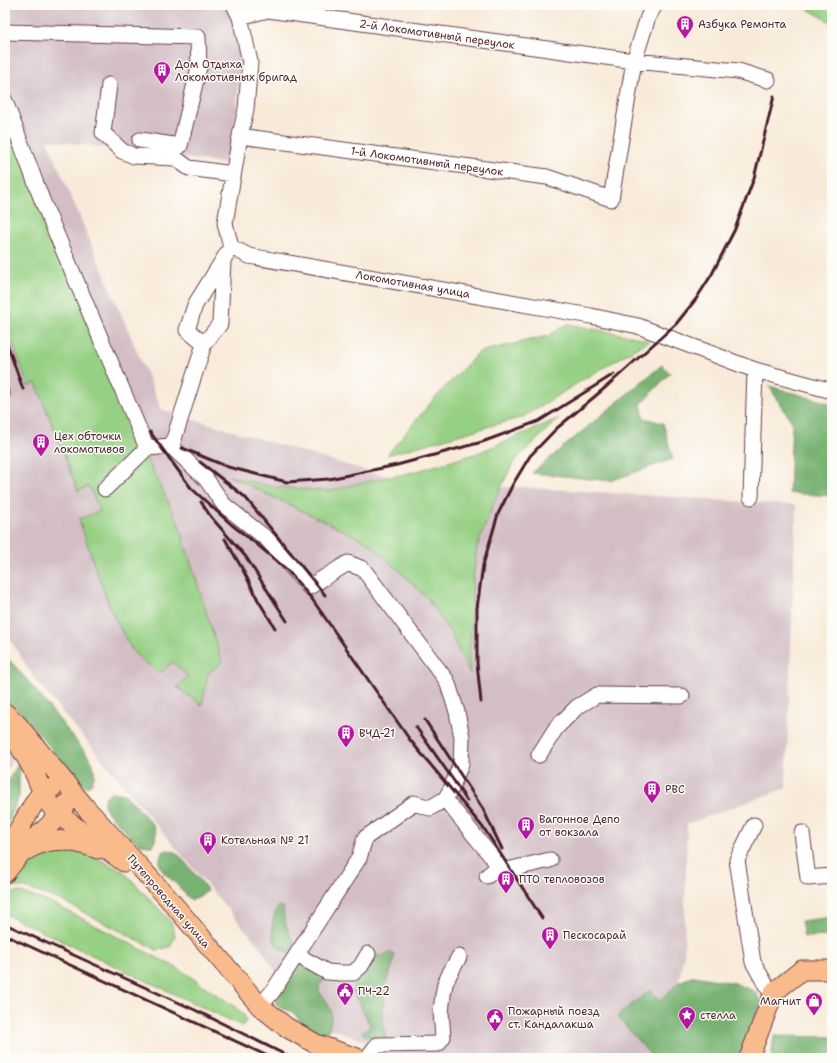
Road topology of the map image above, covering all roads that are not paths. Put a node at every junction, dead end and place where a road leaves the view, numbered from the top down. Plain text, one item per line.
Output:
1 (655, 5) edge
2 (237, 11) edge
3 (5, 32) edge
4 (634, 61) junction
5 (768, 80) dead end
6 (108, 85) dead end
7 (5, 101) edge
8 (240, 136) junction
9 (140, 140) dead end
10 (234, 174) junction
11 (231, 247) junction
12 (223, 261) junction
13 (204, 344) junction
14 (755, 370) junction
15 (832, 391) edge
16 (171, 446) junction
17 (147, 448) junction
18 (105, 489) dead end
19 (751, 497) dead end
20 (682, 696) dead end
21 (5, 713) edge
22 (5, 720) edge
23 (539, 755) dead end
24 (31, 766) junction
25 (62, 784) junction
26 (42, 793) junction
27 (445, 799) junction
28 (59, 814) junction
29 (754, 825) dead end
30 (18, 830) junction
31 (802, 834) dead end
32 (13, 853) edge
33 (550, 860) dead end
34 (128, 865) junction
35 (499, 866) junction
36 (5, 873) edge
37 (487, 876) dead end
38 (832, 876) edge
39 (167, 897) junction
40 (368, 954) dead end
41 (297, 955) junction
42 (459, 957) dead end
43 (832, 970) edge
44 (767, 987) dead end
45 (260, 1006) junction
46 (357, 1058) edge
47 (367, 1058) edge
48 (749, 1058) edge

1 - 4 street
2 - 4 street, 2-й Локомотивный переулок
2 - 8 street
3 - 9 street
4 - 5 street, 2-й Локомотивный переулок
4 - 8 street, 1-й Локомотивный переулок
6 - 10 street
7 - 17 street
8 - 10 street
10 - 11 street
11 - 12 street
11 - 14 street, Локомотивная улица
12 - 13 street
12 - 13 street
13 - 16 street
14 - 15 street, Локомотивная улица
14 - 19 street
16 - 17 street
16 - 27 street
17 - 18 street
20 - 23 street
21 - 25 main road
22 - 24 main road
24 - 26 main road
24 - 30 main road
25 - 26 main road
25 - 28 main road
25 - 39 main road, Путепроводная улица
26 - 28 main road
26 - 30 main road
27 - 35 street
27 - 41 street
28 - 32 main road
28 - 34 main road
29 - 44 street
30 - 32 main road
31 - 38 street
32 - 34 main road
32 - 36 main road
33 - 35 street
34 - 39 main road
35 - 37 street
39 - 45 main road, Путепроводная улица
40 - 41 street
41 - 45 street
42 - 47 street
43 - 48 main road
45 - 46 main road, Путепроводная улица

